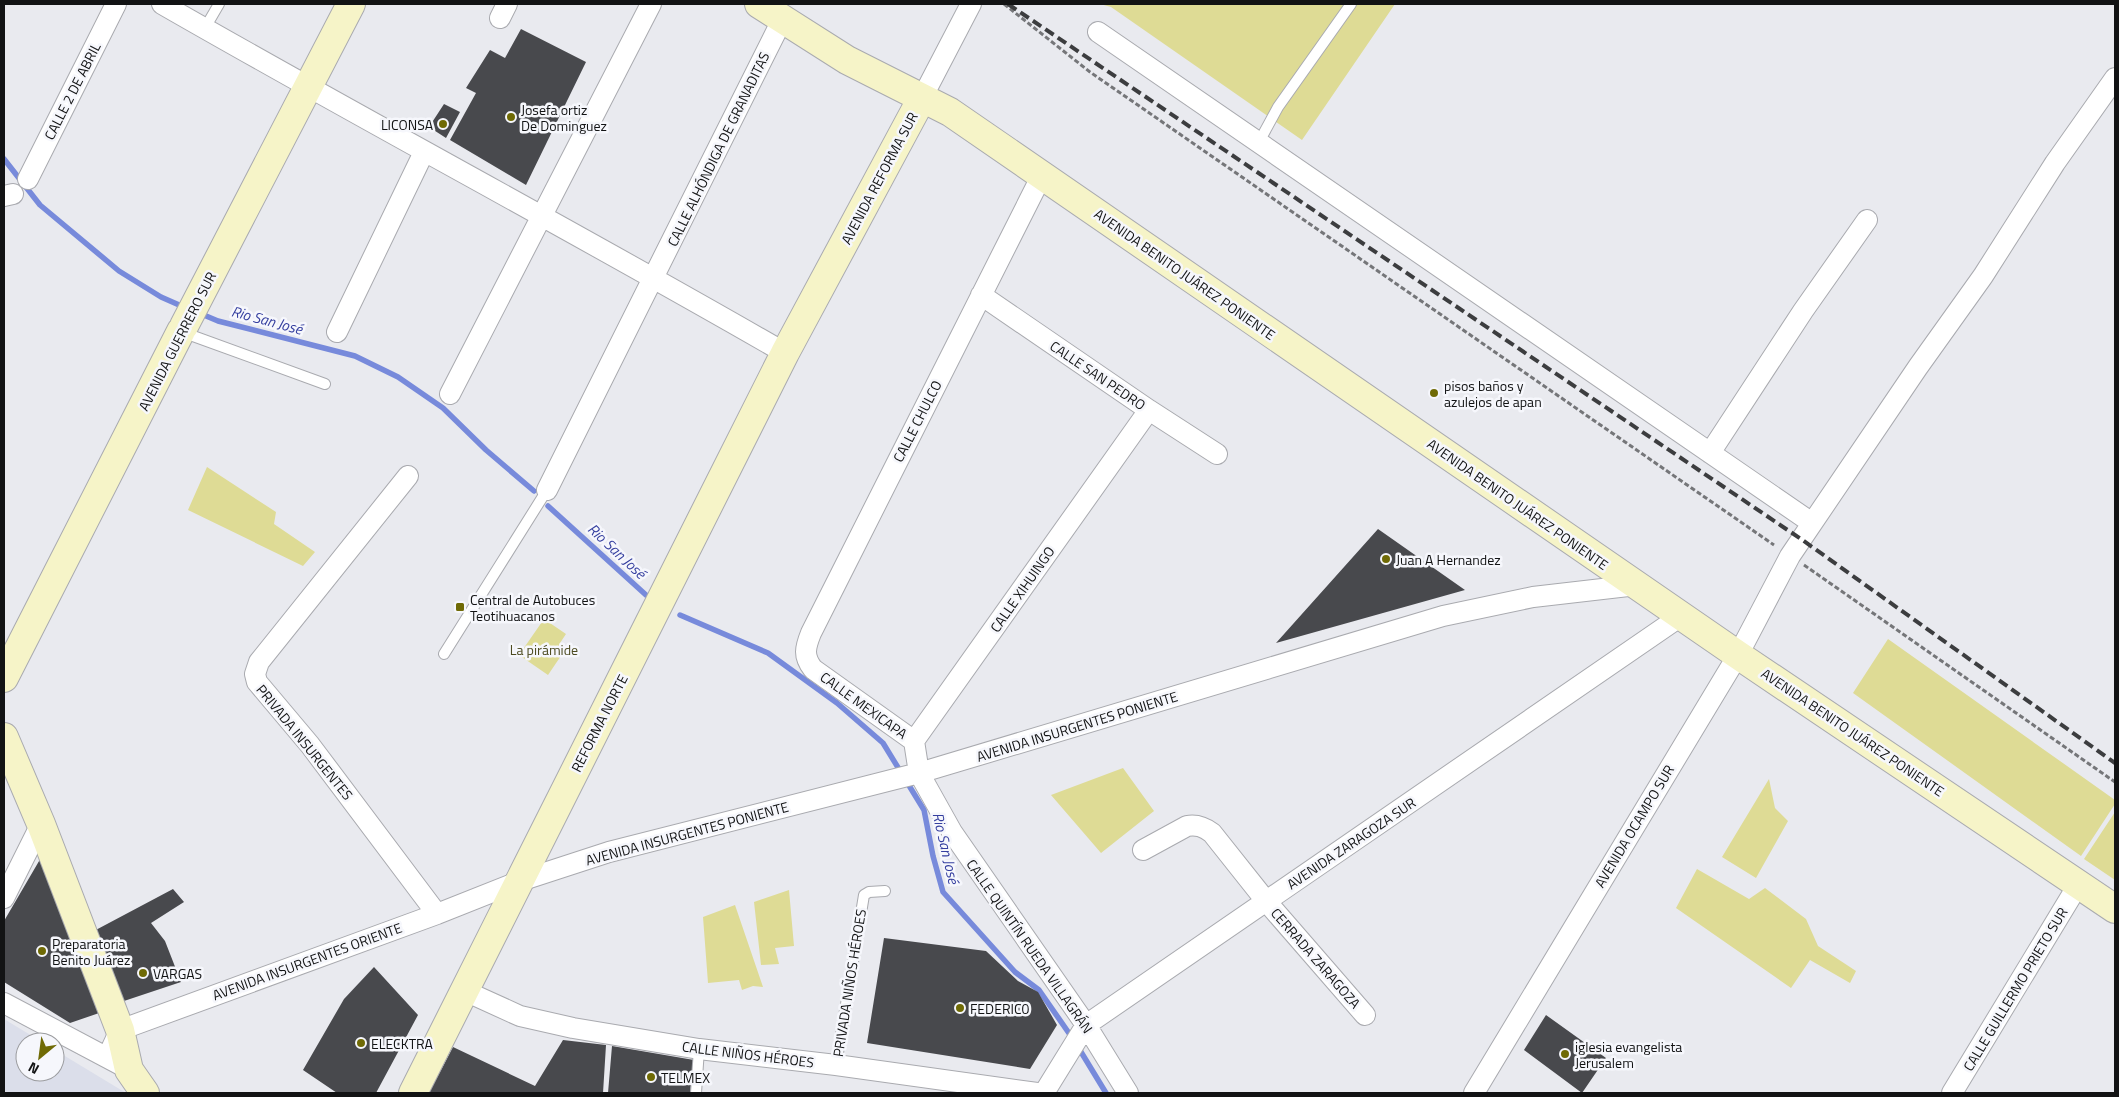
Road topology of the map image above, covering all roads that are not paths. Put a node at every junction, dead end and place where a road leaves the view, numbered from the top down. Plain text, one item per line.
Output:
1 (116, 4) edge
2 (162, 4) edge
3 (219, 4) edge
4 (351, 4) edge
5 (651, 4) edge
6 (759, 4) edge
7 (971, 4) edge
8 (1351, 4) edge
9 (782, 20) junction
10 (205, 28) junction
11 (1098, 32) dead end
12 (2115, 78) edge
13 (309, 86) junction
14 (922, 98) junction
15 (1259, 142) junction
16 (424, 152) junction
17 (1042, 175) junction
18 (28, 179) dead end
19 (543, 216) junction
20 (1867, 220) dead end
21 (654, 278) junction
22 (981, 295) junction
23 (187, 321) junction
24 (337, 332) dead end
25 (785, 353) junction
26 (325, 384) dead end
27 (450, 394) dead end
28 (1149, 410) junction
29 (1710, 453) junction
30 (1217, 454) dead end
31 (408, 476) dead end
32 (547, 490) joint
33 (1812, 523) junction
34 (1637, 585) junction
35 (1681, 616) junction
36 (444, 654) dead end
37 (1738, 654) junction
38 (813, 669) joint
39 (4, 678) edge
40 (4, 738) edge
41 (914, 741) junction
42 (915, 773) junction
43 (41, 824) junction
44 (1143, 850) dead end
45 (520, 881) junction
46 (2078, 885) junction
47 (885, 891) dead end
48 (4, 898) edge
49 (1266, 901) junction
50 (2115, 909) edge
51 (437, 914) junction
52 (465, 991) junction
53 (4, 1003) edge
54 (1365, 1015) dead end
55 (120, 1030) junction
56 (1082, 1031) junction
57 (699, 1049) junction
58 (118, 1063) junction
59 (836, 1065) junction
60 (145, 1093) edge
61 (155, 1093) edge
62 (413, 1093) edge
63 (696, 1093) edge
64 (1037, 1093) edge
65 (1044, 1093) edge
66 (1128, 1093) edge
67 (1474, 1093) edge
68 (1952, 1093) edge

1 - 18 street, CALLE 2 DE ABRIL
2 - 10 street
3 - 10 lane
4 - 13 main road, AVENIDA GUERRERO SUR
5 - 19 street
6 - 9 main road, AVENIDA BENITO JUÁREZ PONIENTE
7 - 14 street, AVENIDA REFORMA SUR
8 - 15 lane
9 - 14 main road, AVENIDA BENITO JUÁREZ PONIENTE
9 - 21 street, CALLE ALHÓNDIGA DE GRANADITAS
10 - 13 street
11 - 15 street
12 - 33 street, AVENIDA OCAMPO SUR
13 - 16 street
13 - 23 main road, AVENIDA GUERRERO SUR
14 - 17 main road, AVENIDA BENITO JUÁREZ PONIENTE
14 - 25 main road, AVENIDA REFORMA SUR
15 - 29 street
16 - 19 street
16 - 24 street
17 - 22 street, CALLE CHULCO
17 - 34 main road, AVENIDA BENITO JUÁREZ PONIENTE
19 - 21 street
19 - 27 street
20 - 29 street
21 - 25 street
21 - 32 street, CALLE ALHÓNDIGA DE GRANADITAS
22 - 28 street, CALLE SAN PEDRO
22 - 38 street, CALLE CHULCO
23 - 26 lane
23 - 39 main road, AVENIDA GUERRERO SUR
25 - 45 main road, REFORMA NORTE
28 - 30 street, CALLE SAN PEDRO
28 - 41 street, CALLE XIHUINGO
29 - 33 street
31 - 51 street, PRIVADA INSURGENTES
32 - 36 lane
33 - 37 street, AVENIDA OCAMPO SUR
34 - 35 main road, AVENIDA BENITO JUÁREZ PONIENTE
34 - 42 street, AVENIDA INSURGENTES PONIENTE
35 - 37 main road, AVENIDA BENITO JUÁREZ PONIENTE
35 - 49 street, AVENIDA ZARAGOZA SUR
37 - 46 main road, AVENIDA BENITO JUÁREZ PONIENTE
37 - 67 street, AVENIDA OCAMPO SUR
38 - 41 street, CALLE MEXICAPA
40 - 43 main road
41 - 42 street
42 - 45 street, AVENIDA INSURGENTES PONIENTE
42 - 56 street, CALLE QUINTÍN RUEDA VILLAGRÁN
43 - 48 street
43 - 55 main road
44 - 49 street, CERRADA ZARAGOZA
45 - 51 street, AVENIDA INSURGENTES ORIENTE
45 - 52 main road, REFORMA NORTE
46 - 50 main road, AVENIDA BENITO JUÁREZ PONIENTE
46 - 68 street, CALLE GUILLERMO PRIETO SUR
47 - 59 lane, PRIVADA NIÑOS HÉROES
49 - 54 street, CERRADA ZARAGOZA
49 - 56 street, AVENIDA ZARAGOZA SUR
51 - 55 street, AVENIDA INSURGENTES ORIENTE
52 - 57 street, CALLE NIÑOS HÉROES
52 - 62 main road, REFORMA NORTE
53 - 58 street
55 - 58 main road
56 - 65 street, AVENIDA ZARAGOZA SUR
56 - 66 street, CALLE QUINTÍN RUEDA VILLAGRÁN
57 - 59 street, CALLE NIÑOS HÉROES
57 - 63 lane
58 - 60 main road
58 - 61 main road
59 - 64 street, CALLE NIÑOS HÉROES

